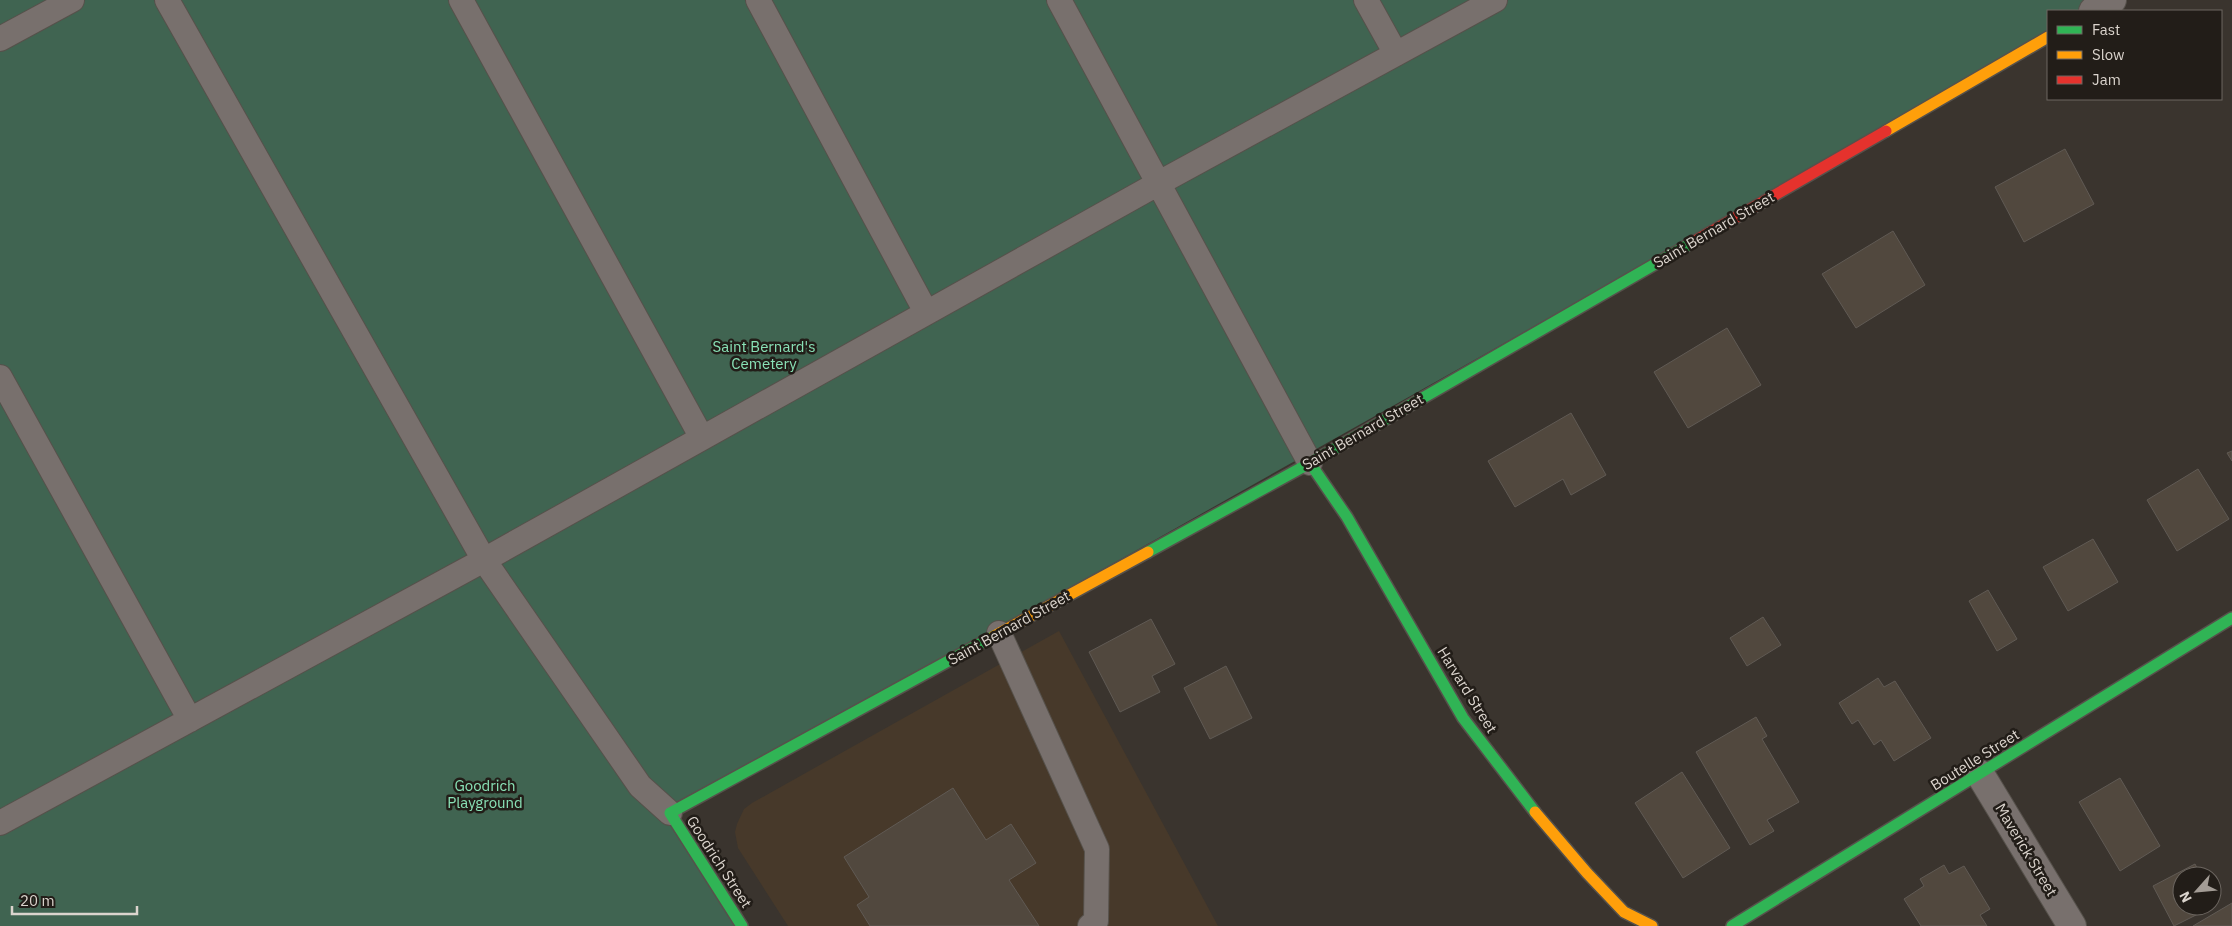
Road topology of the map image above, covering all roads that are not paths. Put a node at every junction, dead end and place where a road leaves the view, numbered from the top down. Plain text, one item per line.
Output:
1 (72, 0) edge
2 (167, 0) edge
3 (460, 0) edge
4 (758, 0) edge
5 (1059, 0) edge
6 (1366, 0) edge
7 (1495, 0) edge
8 (2112, 0) edge
9 (2095, 10) edge
10 (2047, 38) edge
11 (0, 39) edge
12 (1396, 54) junction
13 (1159, 183) junction
14 (926, 312) junction
15 (0, 377) edge
16 (702, 438) junction
17 (1310, 463) junction
18 (484, 560) junction
19 (2232, 618) edge
20 (1000, 633) junction
21 (190, 720) junction
22 (1980, 774) junction
23 (670, 813) junction
24 (0, 822) edge
25 (742, 926) edge
26 (1090, 926) edge
27 (1652, 926) edge
28 (1732, 926) edge
29 (2072, 926) edge

1 - 11 lane
2 - 18 lane
3 - 16 lane
4 - 14 lane
5 - 13 lane
6 - 12 lane
7 - 12 lane
8 - 9 street
10 - 17 street, Saint Bernard Street
12 - 13 lane
13 - 14 lane
13 - 17 lane
14 - 16 lane
15 - 21 lane
16 - 18 lane
17 - 20 street, Saint Bernard Street
17 - 27 street, Harvard Street
18 - 21 lane
18 - 23 lane
19 - 22 street, Boutelle Street
20 - 23 street, Saint Bernard Street
20 - 26 lane
21 - 24 lane
22 - 28 street, Boutelle Street
22 - 29 street, Maverick Street
23 - 25 street, Goodrich Street

